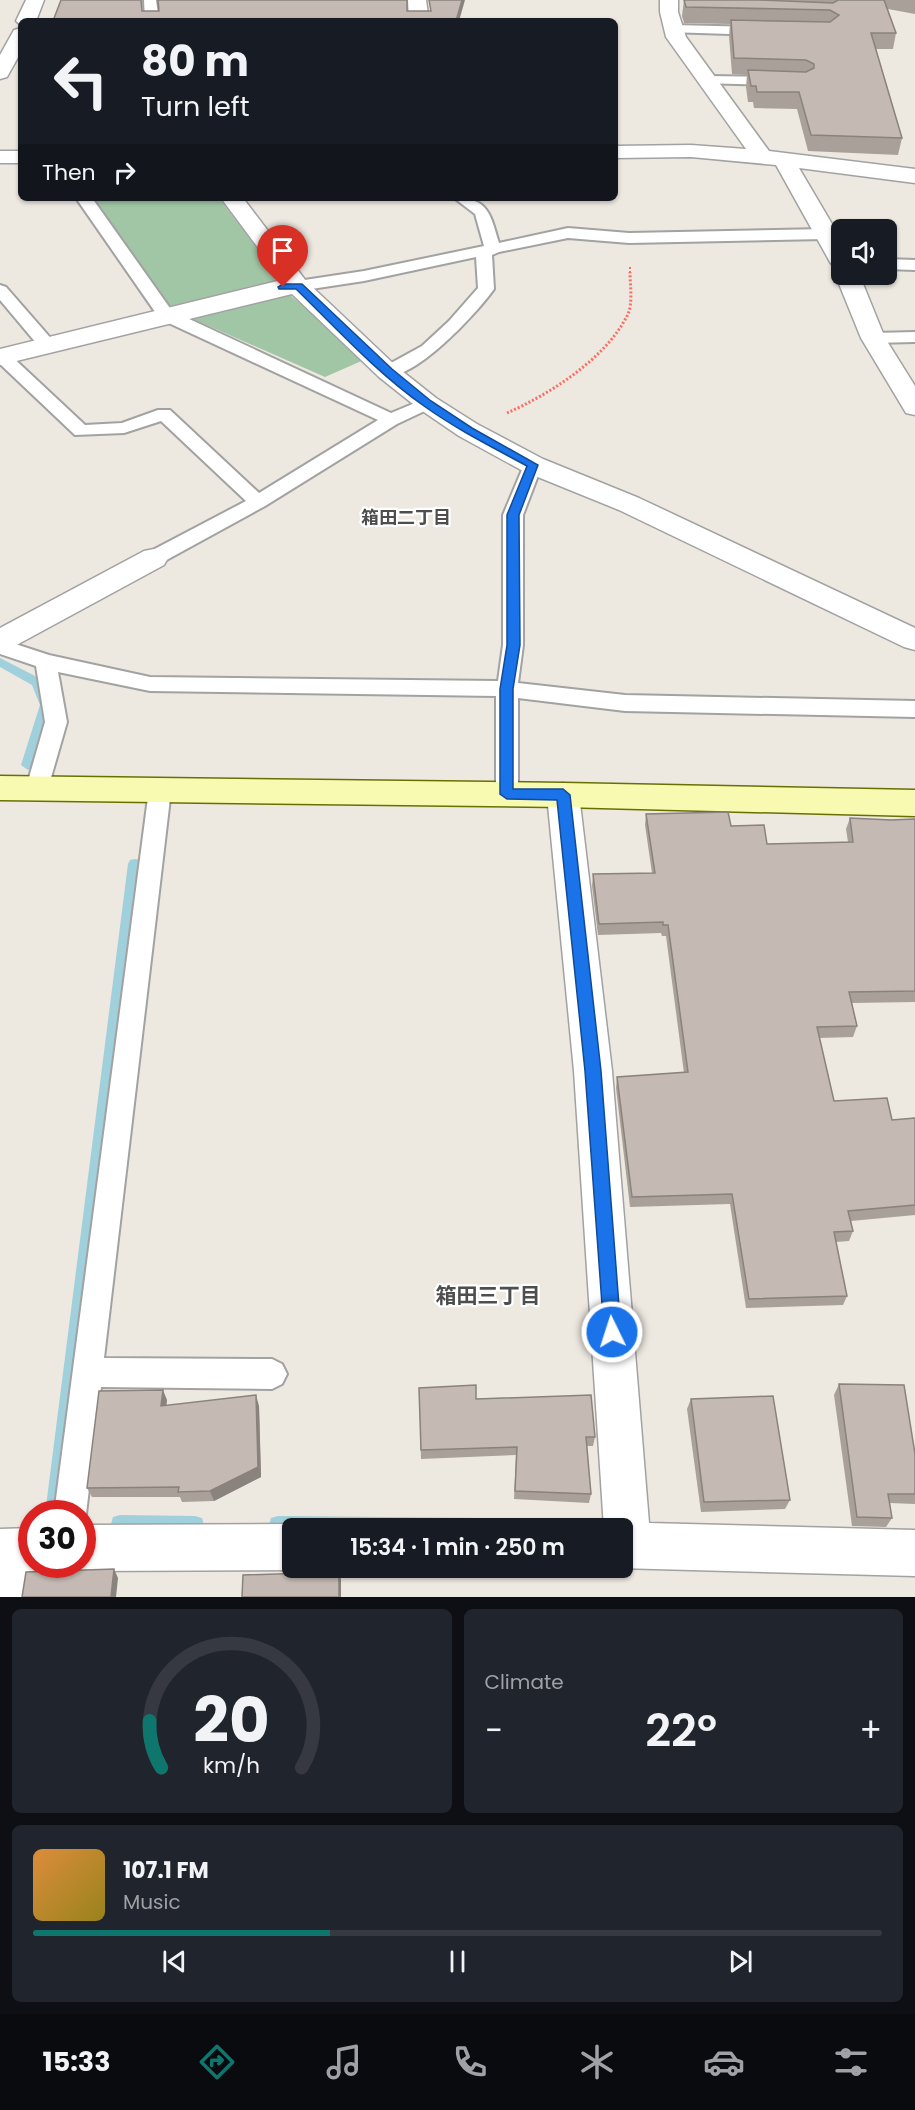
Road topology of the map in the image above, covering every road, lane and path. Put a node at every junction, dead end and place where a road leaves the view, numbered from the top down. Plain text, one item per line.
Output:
1 (35, 0) edge
2 (150, 0) edge
3 (417, 0) edge
4 (673, 4) edge
5 (27, 18) edge
6 (152, 18) edge
7 (419, 18) edge
8 (674, 28) junction
9 (768, 31) edge
10 (18, 40) edge
11 (0, 73) edge
12 (706, 80) junction
13 (792, 82) edge
14 (618, 152) edge
15 (0, 157) edge
16 (18, 157) edge
17 (772, 158) junction
18 (915, 176) edge
19 (86, 201) edge
20 (234, 201) edge
21 (466, 201) edge
22 (825, 234) junction
23 (629, 237) junction
24 (831, 244) edge
25 (489, 251) junction
26 (897, 264) edge
27 (915, 265) edge
28 (851, 285) edge
29 (298, 286) junction
30 (0, 290) edge
31 (166, 315) junction
32 (873, 338) junction
33 (915, 338) edge
34 (48, 346) junction
35 (1, 357) edge
36 (388, 372) junction
37 (427, 403) junction
38 (915, 407) edge
39 (391, 420) junction
40 (468, 430) junction
41 (533, 465) junction
42 (258, 502) junction
43 (154, 558) joint
44 (915, 640) edge
45 (0, 641) edge
46 (0, 646) edge
47 (46, 662) junction
48 (507, 689) junction
49 (915, 709) edge
50 (0, 788) edge
51 (37, 788) junction
52 (160, 790) junction
53 (507, 794) junction
54 (563, 795) junction
55 (915, 803) edge
56 (87, 1372) junction
57 (272, 1374) dead end
58 (72, 1500) edge
59 (623, 1518) edge
60 (633, 1546) edge
61 (282, 1547) edge
62 (96, 1548) edge
63 (14, 1551) edge
64 (915, 1553) edge
65 (9, 1597) edge

1 - 5 street
2 - 6 lane
3 - 7 street
4 - 8 street
8 - 9 lane
8 - 12 street
10 - 11 street
12 - 13 lane
12 - 17 street
14 - 17 street
15 - 16 street
17 - 18 street
17 - 22 street
19 - 31 lane
20 - 29 street
21 - 25 lane
22 - 23 lane
22 - 24 street
23 - 25 lane
23 - 40 path
25 - 29 lane
25 - 36 lane
26 - 27 lane
28 - 32 street
29 - 31 street
29 - 36 street
30 - 34 lane
31 - 34 street
31 - 39 lane
32 - 33 lane
32 - 38 street
34 - 35 street
35 - 42 lane
36 - 37 street
37 - 39 lane
37 - 40 street
39 - 42 lane
40 - 41 street
41 - 44 street
41 - 48 lane
42 - 43 lane
43 - 45 street
46 - 47 lane
47 - 48 lane
47 - 51 lane
48 - 49 lane
48 - 53 lane
50 - 51 street
51 - 52 street
52 - 53 street
52 - 56 lane
53 - 54 street
54 - 55 street
54 - 59 street
56 - 57 lane
56 - 58 lane
60 - 64 street
61 - 62 street
63 - 65 lane

